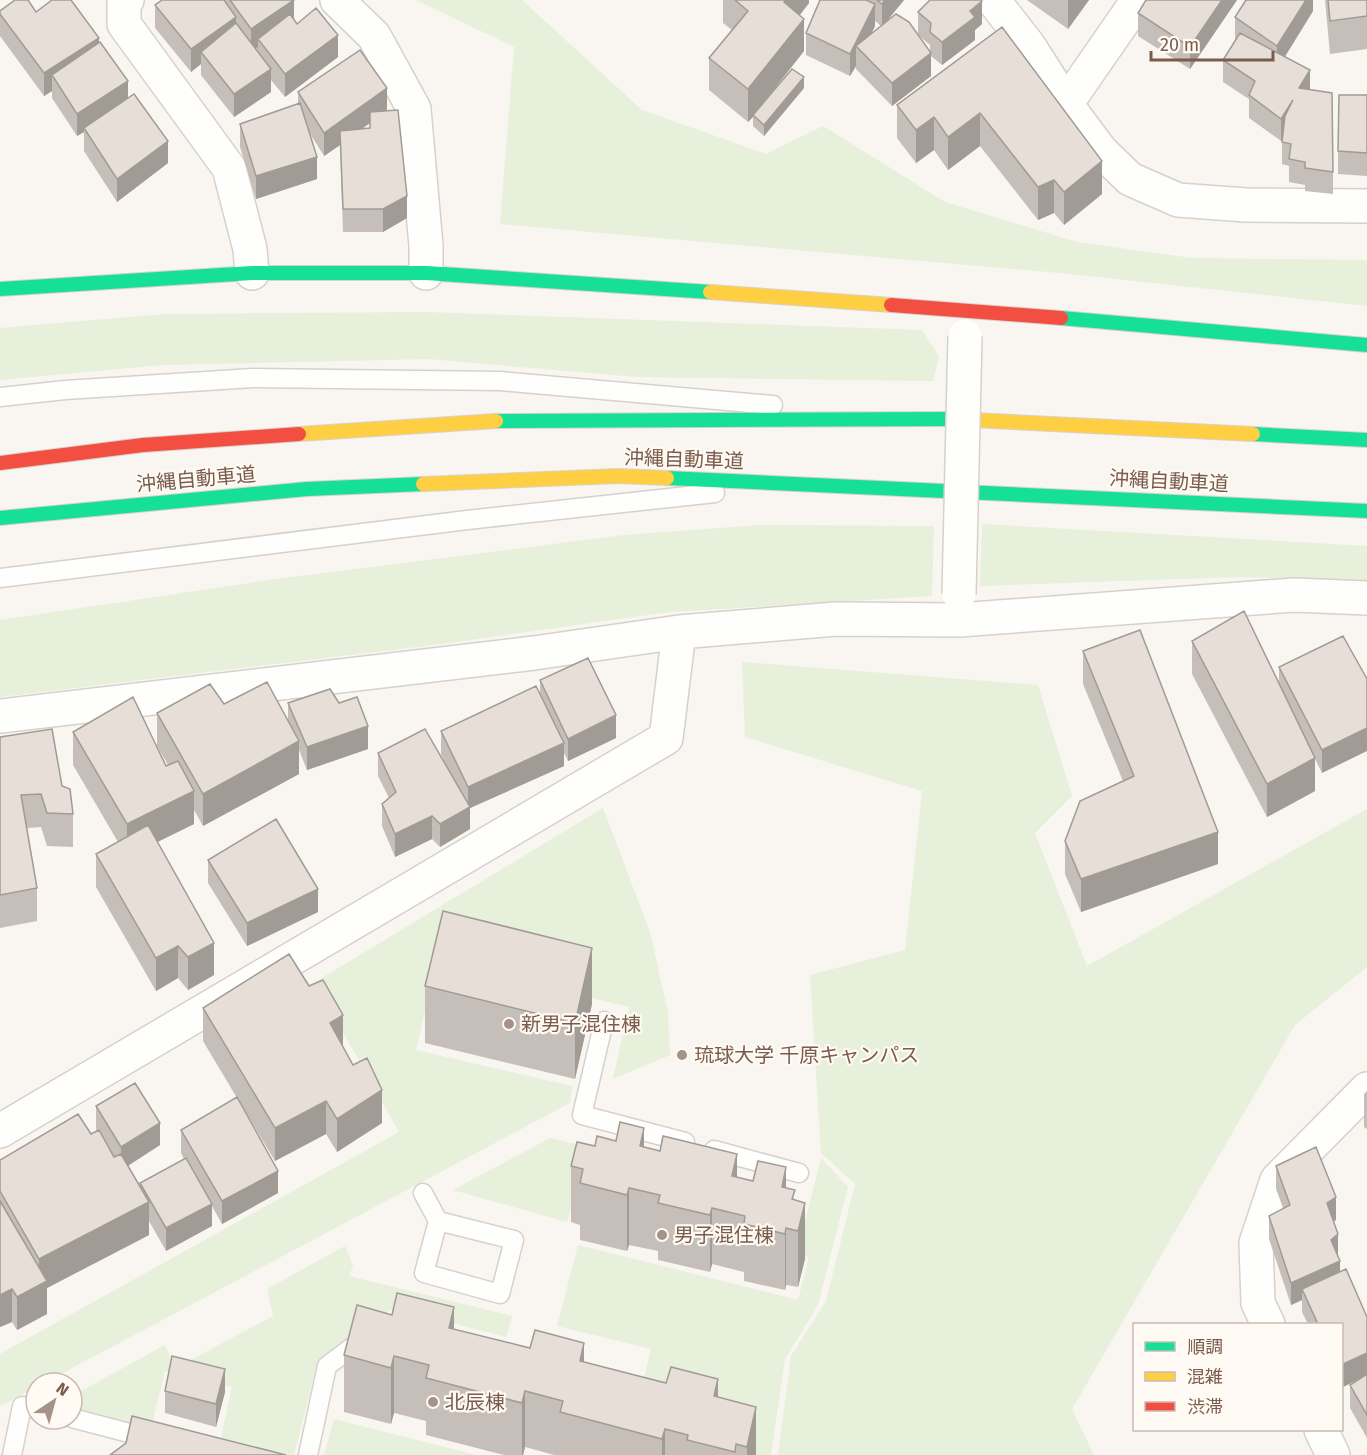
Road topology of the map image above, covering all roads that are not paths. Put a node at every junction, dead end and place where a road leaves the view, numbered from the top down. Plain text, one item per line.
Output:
1 (127, 0) edge
2 (337, 0) edge
3 (993, 0) edge
4 (1138, 0) edge
5 (1066, 104) junction
6 (1367, 206) edge
7 (252, 273) junction
8 (426, 273) junction
9 (0, 289) edge
10 (966, 323) junction
11 (1367, 345) edge
12 (0, 397) edge
13 (926, 418) junction
14 (1367, 440) edge
15 (0, 463) edge
16 (807, 483) junction
17 (1367, 511) edge
18 (0, 518) edge
19 (0, 578) edge
20 (1367, 598) edge
21 (959, 607) junction
22 (679, 632) junction
23 (0, 716) edge
24 (604, 1021) dead end
25 (1367, 1089) edge
26 (0, 1131) edge
27 (800, 1173) dead end
28 (423, 1193) dead end
29 (438, 1221) junction
30 (1268, 1323) edge
31 (374, 1332) edge
32 (24, 1406) edge
33 (84, 1421) edge
34 (1321, 1431) edge
35 (172, 1444) edge
36 (12, 1455) edge
37 (308, 1455) edge
38 (1333, 1455) edge

1 - 7 street
2 - 8 street
3 - 5 street
4 - 5 street
5 - 6 street
7 - 8 main road
7 - 9 main road
8 - 10 main road
10 - 11 main road
10 - 21 street, bridge
12 - 13 lane
13 - 14 main road, 沖縄自動車道
13 - 15 main road, 沖縄自動車道
16 - 17 main road, 沖縄自動車道
16 - 18 main road, 沖縄自動車道
16 - 19 lane
20 - 21 street
21 - 22 street
22 - 23 street
22 - 26 street
24 - 27 lane
25 - 30 street
28 - 29 lane
29 - 29 lane
31 - 37 lane
32 - 36 lane
33 - 35 lane
34 - 38 street

